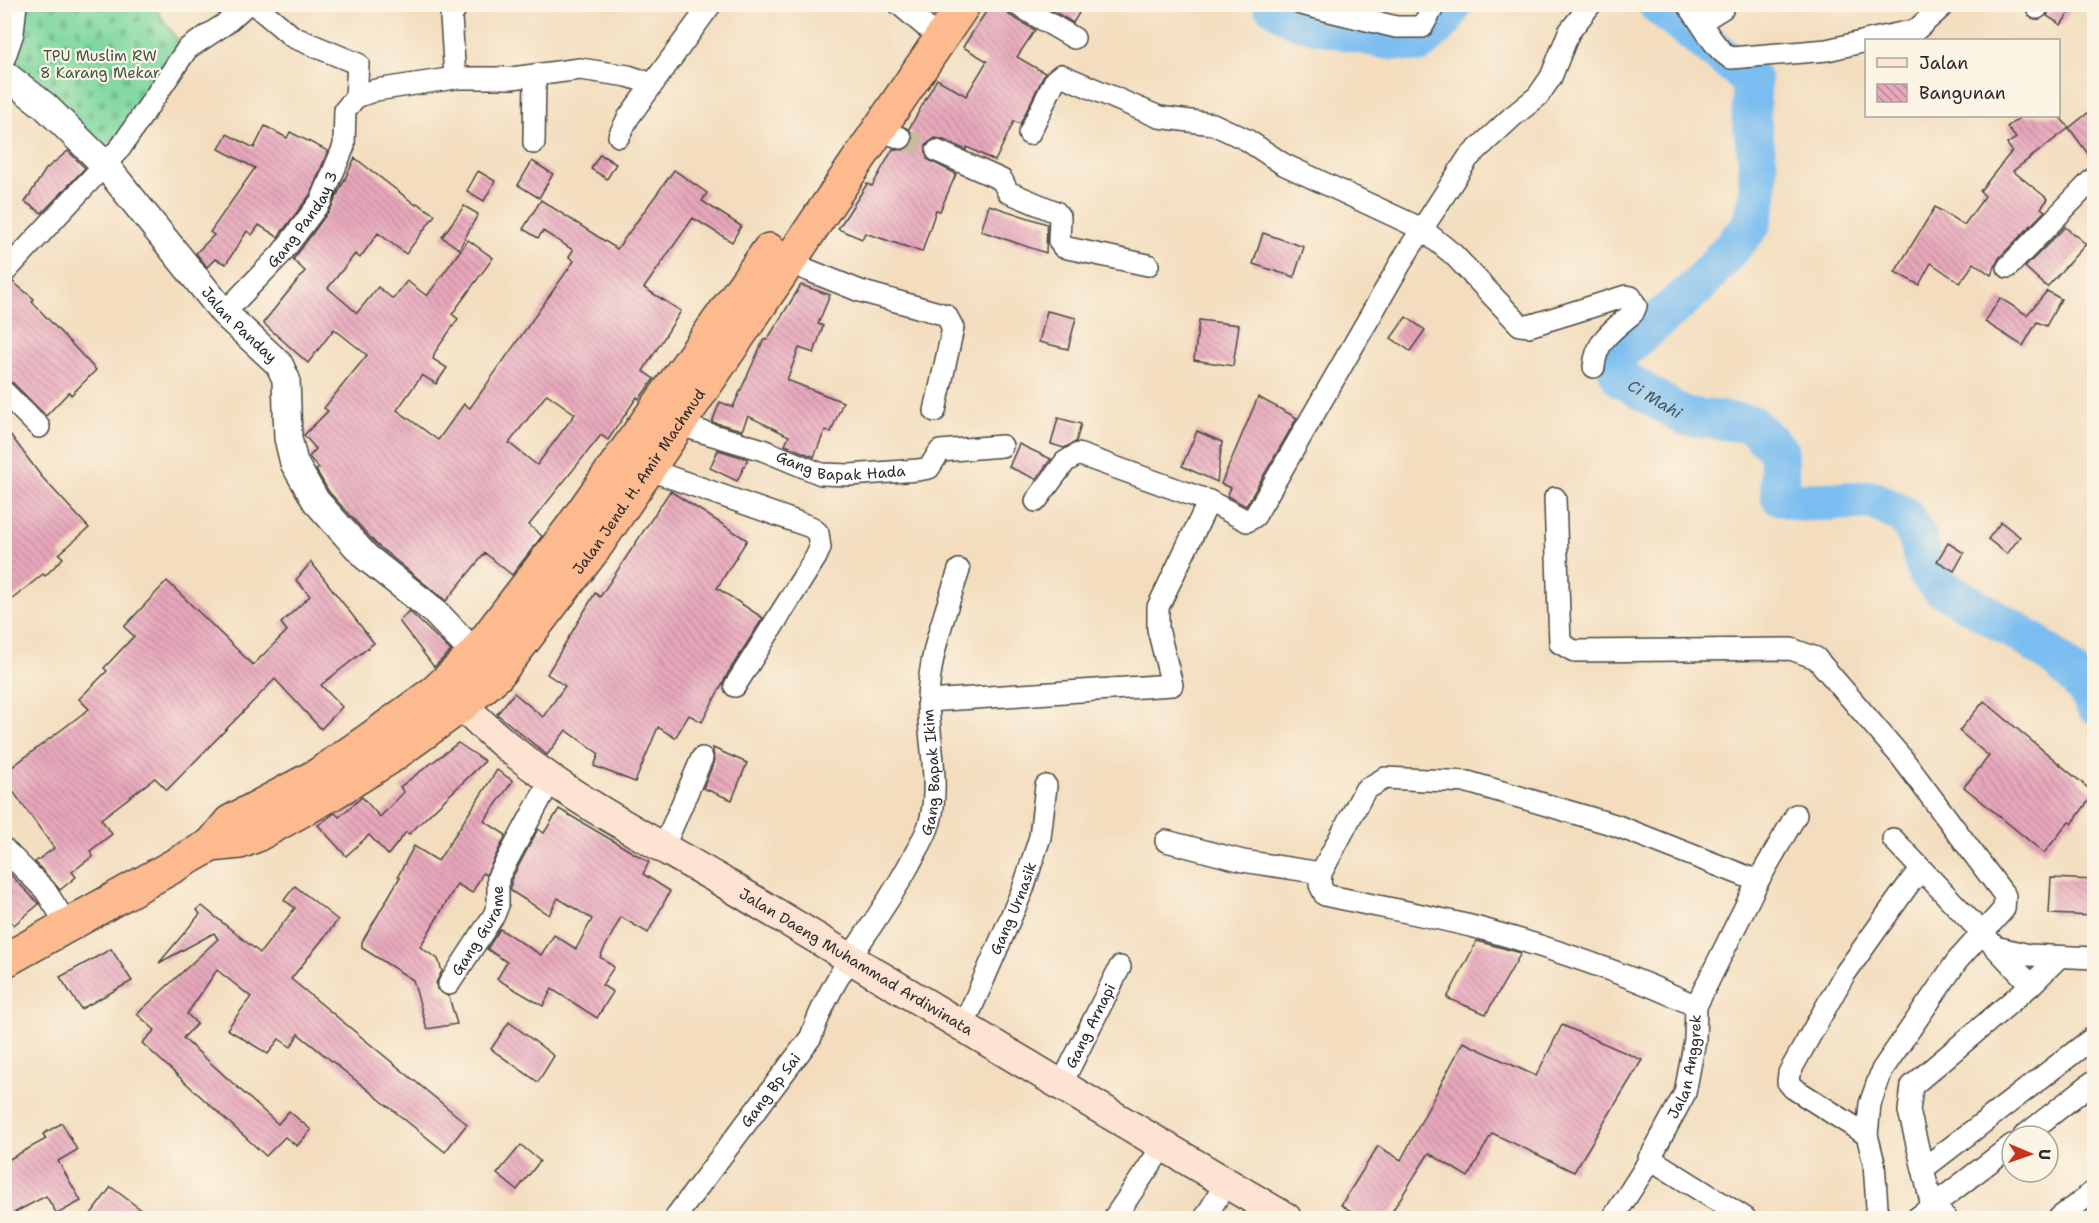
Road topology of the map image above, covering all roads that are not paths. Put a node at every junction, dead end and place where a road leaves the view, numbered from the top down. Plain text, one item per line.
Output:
1 (16, 4) edge
2 (247, 4) edge
3 (254, 4) edge
4 (458, 4) edge
5 (711, 4) edge
6 (899, 4) edge
7 (964, 4) edge
8 (1016, 4) edge
9 (1301, 4) edge
10 (1435, 4) edge
11 (1591, 4) edge
12 (1687, 4) edge
13 (1945, 4) edge
14 (1724, 6) edge
15 (932, 15) edge
16 (1702, 21) junction
17 (1074, 38) dead end
18 (1877, 39) edge
19 (1865, 42) edge
20 (4, 59) edge
21 (4, 74) edge
22 (535, 76) junction
23 (455, 78) junction
24 (652, 84) junction
25 (350, 103) junction
26 (1029, 134) dead end
27 (619, 136) dead end
28 (534, 143) dead end
29 (938, 151) tunnel mouth
30 (104, 164) junction
31 (2094, 178) edge
32 (1422, 229) junction
33 (788, 262) junction
34 (1148, 265) dead end
35 (2008, 267) dead end
36 (4, 273) edge
37 (224, 313) junction
38 (1594, 367) dead end
39 (4, 392) edge
40 (935, 411) dead end
41 (676, 424) junction
42 (39, 427) dead end
43 (1002, 446) dead end
44 (647, 469) junction
45 (1555, 498) dead end
46 (1036, 501) dead end
47 (1209, 501) junction
48 (959, 570) dead end
49 (486, 665) junction
50 (735, 686) dead end
51 (453, 694) junction
52 (928, 701) junction
53 (702, 758) dead end
54 (550, 781) junction
55 (1046, 786) dead end
56 (1796, 815) dead end
57 (1893, 839) dead end
58 (1166, 841) dead end
59 (664, 846) junction
60 (4, 849) edge
61 (1922, 872) junction
62 (1321, 873) junction
63 (1758, 881) junction
64 (68, 926) junction
65 (1982, 934) junction
66 (1999, 948) junction
67 (2059, 957) junction
68 (850, 958) junction
69 (2094, 958) edge
70 (4, 961) edge
71 (1120, 967) dead end
72 (449, 984) dead end
73 (2031, 985) junction
74 (1696, 1006) junction
75 (963, 1027) junction
76 (2094, 1037) edge
77 (2094, 1081) edge
78 (1061, 1085) junction
79 (2039, 1124) edge
80 (1867, 1135) junction
81 (1163, 1146) junction
82 (2000, 1155) edge
83 (1649, 1158) junction
84 (1923, 1169) junction
85 (1226, 1183) junction
86 (2094, 1191) edge
87 (1932, 1214) edge
88 (677, 1215) dead end
89 (2063, 1217) edge
90 (1114, 1218) edge
91 (1205, 1218) edge
92 (1286, 1218) edge
93 (1613, 1218) edge
94 (1745, 1218) edge
95 (1874, 1218) edge

1 - 20 street
2 - 30 street
3 - 25 street, Gang Panday 3
4 - 23 street
5 - 24 street
6 - 15 street
7 - 33 highway, Jalan Jend. H. Amir Machmud
8 - 17 street
9 - 10 street
11 - 32 street
12 - 16 street
13 - 18 street
14 - 16 street
15 - 49 highway, Jalan Jend. H. Amir Machmud
16 - 19 street
21 - 30 street, Jalan Panday
22 - 23 street
22 - 24 street
22 - 28 street
23 - 25 street
24 - 27 street
25 - 37 street, Gang Panday 3
26 - 32 street
29 - 34 street
30 - 36 street
30 - 37 street, Jalan Panday
31 - 35 street
32 - 38 street
32 - 47 street
33 - 40 street
33 - 41 highway, Jalan Jend. H. Amir Machmud
37 - 49 street, Jalan Panday
39 - 42 street
41 - 43 street, Gang Bapak Hada
41 - 44 highway, Jalan Jend. H. Amir Machmud
44 - 49 highway, Jalan Jend. H. Amir Machmud
44 - 50 street
45 - 65 street
46 - 47 street
47 - 52 street
48 - 52 street, Gang Bapak Ikim
49 - 51 highway, Jalan Jend. H. Amir Machmud
51 - 54 main road, Jalan Daeng Muhammad Ardiwinata
51 - 64 highway, Jalan Jend. H. Amir Machmud
52 - 68 street, Gang Bapak Ikim
53 - 59 street
54 - 59 main road, Jalan Daeng Muhammad Ardiwinata
54 - 72 street, Gang Gurame
55 - 75 street, Gang Urnasik
56 - 63 street, Jalan Anggrek
57 - 61 street
58 - 62 street
59 - 68 main road, Jalan Daeng Muhammad Ardiwinata
60 - 64 street
61 - 65 street
61 - 80 street
62 - 63 street
62 - 74 street
63 - 74 street, Jalan Anggrek
64 - 70 highway, Jalan Jend. H. Amir Machmud
65 - 66 street
65 - 80 street
66 - 67 street
66 - 73 street
67 - 69 street
67 - 73 street
68 - 75 main road, Jalan Daeng Muhammad Ardiwinata
68 - 88 street, Gang Bp Sai
71 - 78 street, Gang Arnapi
73 - 84 street
74 - 83 street, Jalan Anggrek
75 - 78 main road, Jalan Daeng Muhammad Ardiwinata
76 - 84 street
77 - 79 street
78 - 81 main road, Jalan Daeng Muhammad Ardiwinata
80 - 95 street
81 - 85 main road, Jalan Daeng Muhammad Ardiwinata
81 - 90 street
82 - 87 street
83 - 93 street, Jalan Anggrek
83 - 94 street
84 - 87 street
85 - 91 street
85 - 92 main road, Jalan Daeng Muhammad Ardiwinata
86 - 89 street

